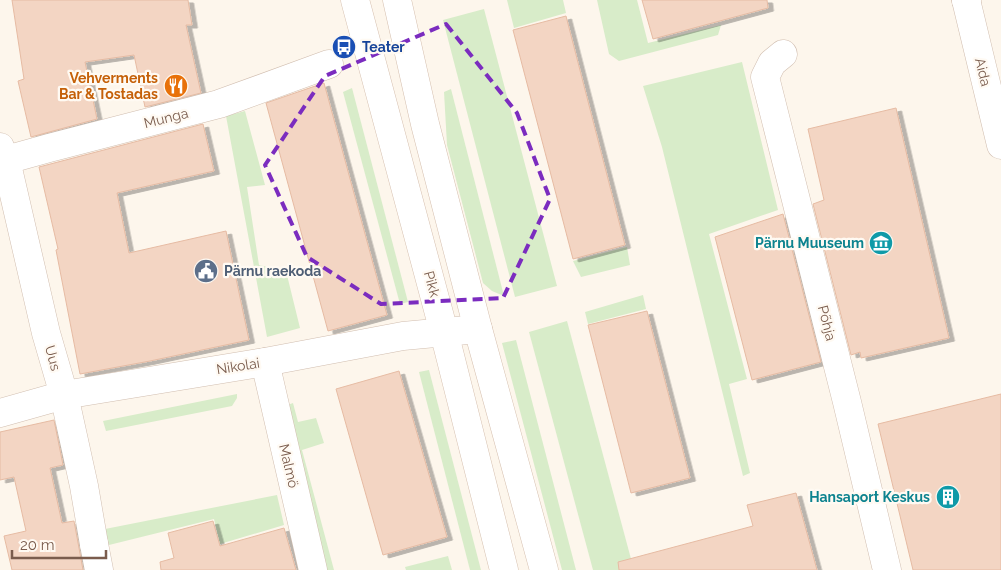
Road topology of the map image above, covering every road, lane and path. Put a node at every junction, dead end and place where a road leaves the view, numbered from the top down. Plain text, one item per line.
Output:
1 (355, 0) edge
2 (397, 0) edge
3 (966, 0) edge
4 (783, 54) dead end
5 (329, 64) dead end
6 (1001, 145) edge
7 (2, 157) edge
8 (478, 329) junction
9 (444, 332) junction
10 (265, 362) junction
11 (64, 395) junction
12 (0, 414) edge
13 (96, 557) edge
14 (313, 570) edge
15 (504, 570) edge
16 (544, 570) edge
17 (887, 570) edge

1 - 9 street, Pikk
2 - 8 street
3 - 6 street, Aida
4 - 17 street, Põhja
5 - 7 street, Munga
7 - 11 street, Uus
8 - 9 street, Nikolai
8 - 16 street
9 - 10 street, Nikolai
9 - 15 street, Pikk
10 - 11 street, Nikolai
10 - 14 street, Malmö
11 - 12 street, Nikolai
11 - 13 street, Uus

